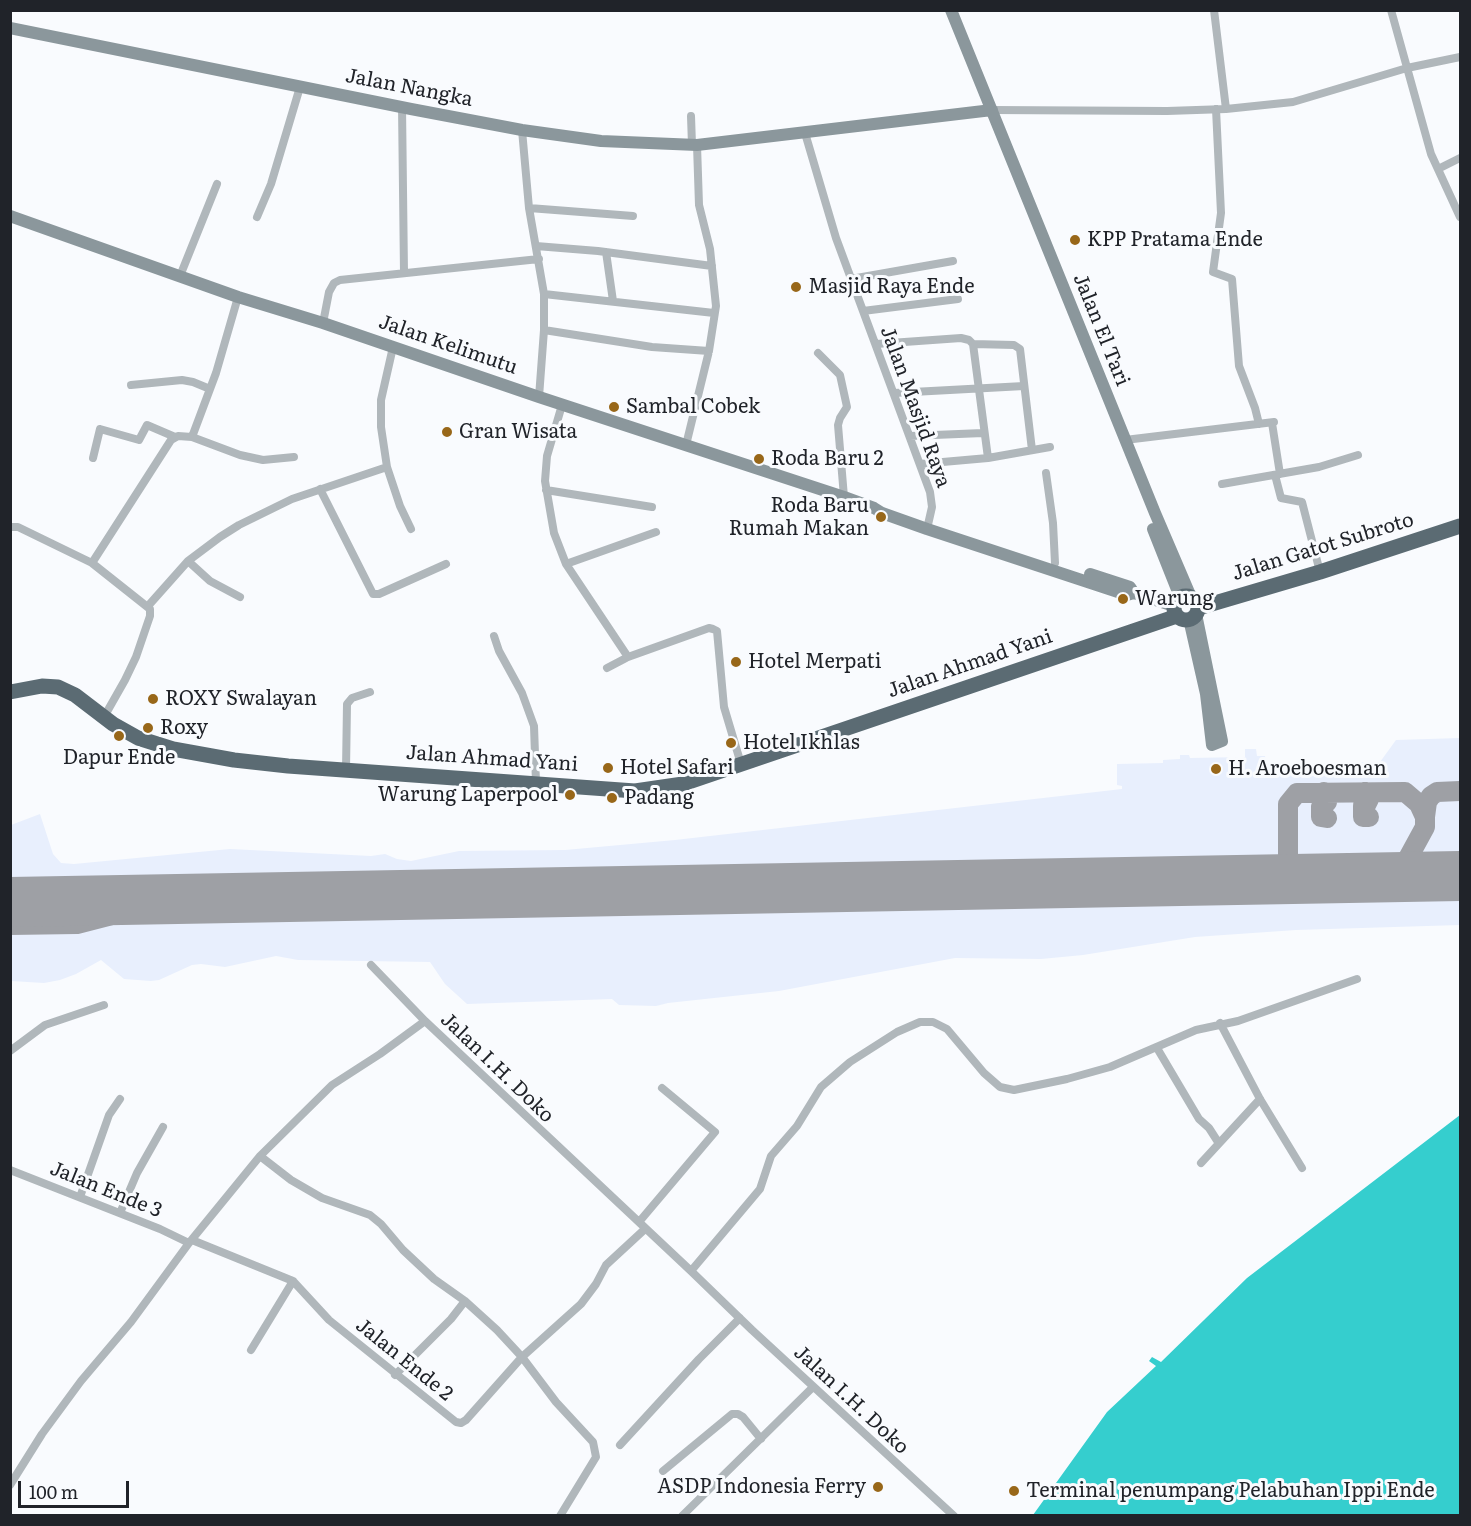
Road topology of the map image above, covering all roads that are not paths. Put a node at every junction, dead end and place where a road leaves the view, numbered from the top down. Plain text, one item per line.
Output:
1 (943, 10) edge
2 (951, 10) edge
3 (1214, 10) edge
4 (1391, 10) edge
5 (10, 28) edge
6 (1461, 57) edge
7 (1407, 68) junction
8 (300, 87) junction
9 (402, 106) junction
10 (1221, 109) junction
11 (987, 111) junction
12 (691, 116) dead end
13 (522, 130) junction
14 (805, 133) junction
15 (694, 145) junction
16 (1461, 158) edge
17 (1438, 170) junction
18 (217, 184) dead end
19 (528, 208) junction
20 (10, 216) edge
21 (633, 216) dead end
22 (257, 217) dead end
23 (1461, 217) edge
24 (536, 246) junction
25 (606, 252) junction
26 (539, 260) junction
27 (953, 261) dead end
28 (712, 266) junction
29 (404, 273) junction
30 (180, 276) junction
31 (851, 279) junction
32 (544, 294) junction
33 (238, 297) junction
34 (958, 300) dead end
35 (613, 301) junction
36 (863, 311) junction
37 (714, 313) junction
38 (323, 323) junction
39 (544, 330) junction
40 (876, 344) junction
41 (973, 344) junction
42 (393, 347) junction
43 (709, 351) junction
44 (818, 353) dead end
45 (1086, 353) junction
46 (131, 385) dead end
47 (1024, 386) junction
48 (977, 387) junction
49 (210, 389) junction
50 (894, 393) junction
51 (539, 397) junction
52 (562, 405) junction
53 (1259, 424) junction
54 (983, 433) junction
55 (910, 436) junction
56 (175, 437) junction
57 (192, 437) junction
58 (1125, 440) junction
59 (686, 445) junction
60 (1050, 447) dead end
61 (1032, 450) junction
62 (1358, 455) dead end
63 (294, 457) dead end
64 (93, 458) dead end
65 (988, 458) junction
66 (920, 464) junction
67 (387, 467) junction
68 (1046, 473) dead end
69 (1278, 475) junction
70 (1222, 484) dead end
71 (320, 489) junction
72 (546, 490) junction
73 (844, 497) junction
74 (652, 507) dead end
75 (13, 525) edge
76 (928, 525) junction
77 (1461, 526) edge
78 (411, 529) dead end
79 (657, 532) dead end
80 (188, 561) junction
81 (92, 563) junction
82 (1055, 563) junction
83 (446, 564) dead end
84 (566, 564) junction
85 (1320, 572) junction
86 (1134, 593) junction
87 (240, 597) dead end
88 (148, 606) junction
89 (1187, 608) junction
90 (494, 636) dead end
91 (628, 657) junction
92 (607, 668) dead end
93 (10, 692) edge
94 (370, 692) dead end
95 (104, 717) junction
96 (1217, 743) dead end
97 (741, 764) junction
98 (346, 770) junction
99 (536, 783) junction
100 (370, 965) dead end
101 (1357, 979) dead end
102 (104, 1005) dead end
103 (425, 1021) junction
104 (1220, 1023) junction
105 (1157, 1048) junction
106 (10, 1051) edge
107 (662, 1088) dead end
108 (120, 1099) dead end
109 (1260, 1099) junction
110 (164, 1127) dead end
111 (1218, 1142) junction
112 (260, 1156) junction
113 (1201, 1163) dead end
114 (1302, 1168) dead end
115 (10, 1170) edge
116 (80, 1197) junction
117 (120, 1213) junction
118 (642, 1226) junction
119 (191, 1242) junction
120 (691, 1271) junction
121 (293, 1281) junction
122 (465, 1301) junction
123 (740, 1318) junction
124 (251, 1350) dead end
125 (522, 1357) junction
126 (395, 1375) junction
127 (813, 1387) junction
128 (761, 1439) junction
129 (620, 1445) dead end
130 (663, 1472) dead end
131 (10, 1485) edge
132 (560, 1515) edge
133 (682, 1515) edge
134 (954, 1515) edge

1 - 11 street, Jalan El Tari
2 - 11 street, Jalan El Tari
3 - 10 street
4 - 7 street
5 - 8 street, Jalan Nangka
6 - 7 street
7 - 10 street
7 - 17 street
8 - 9 street, Jalan Nangka
8 - 22 street
9 - 13 street, Jalan Nangka
9 - 29 street
10 - 11 street
10 - 53 street
11 - 14 street, Jalan Nangka
11 - 45 street, Jalan El Tari
12 - 15 street
13 - 15 street, Jalan Nangka
13 - 19 street
14 - 15 street, Jalan Nangka
14 - 31 street, Jalan Masjid Raya
15 - 28 street
16 - 17 street
17 - 23 street
18 - 30 street
19 - 21 street
19 - 24 street
20 - 30 street, Jalan Kelimutu
24 - 25 street
24 - 26 street
25 - 28 street
25 - 35 street
26 - 29 street
26 - 32 street
27 - 31 street
28 - 37 street
29 - 38 street
30 - 33 street, Jalan Kelimutu
31 - 36 street, Jalan Masjid Raya
32 - 35 street
32 - 39 street
33 - 38 street, Jalan Kelimutu
33 - 49 street
34 - 36 street
35 - 37 street
36 - 40 street, Jalan Masjid Raya
37 - 43 street
38 - 42 street, Jalan Kelimutu
39 - 43 street
39 - 51 street
40 - 41 street
40 - 50 street, Jalan Masjid Raya
41 - 47 street
41 - 48 street
42 - 51 street, Jalan Kelimutu
42 - 67 street
43 - 59 street
44 - 73 street
45 - 58 street, Jalan El Tari
45 - 89 street, Jalan El Tari
46 - 49 street
47 - 48 street
47 - 61 street
48 - 50 street
48 - 54 street
49 - 57 street
50 - 55 street, Jalan Masjid Raya
51 - 52 street, Jalan Kelimutu
52 - 59 street, Jalan Kelimutu
52 - 72 street
53 - 58 street
53 - 69 street
54 - 55 street
54 - 65 street
55 - 66 street, Jalan Masjid Raya
56 - 57 street
56 - 64 street
56 - 81 street
57 - 63 street
58 - 89 street, Jalan El Tari
59 - 73 street, Jalan Kelimutu
60 - 61 street
61 - 65 street
62 - 69 street
65 - 66 street
66 - 76 street, Jalan Masjid Raya
67 - 71 street
67 - 78 street
68 - 82 street
69 - 70 street
69 - 85 street
71 - 80 street
71 - 83 street
72 - 74 street
72 - 84 street
73 - 76 street, Jalan Kelimutu
75 - 81 street
76 - 82 street
76 - 86 street
77 - 85 highway, Jalan Gatot Subroto
79 - 84 street
80 - 87 street
80 - 88 street
81 - 88 street
82 - 86 street
84 - 91 street
85 - 89 highway, Jalan Gatot Subroto
86 - 89 street
88 - 95 street
89 - 96 street
89 - 97 highway, Jalan Ahmad Yani
90 - 99 street
91 - 92 street
91 - 97 street
93 - 95 highway, Jalan Ahmad Yani
94 - 98 street
95 - 98 highway, Jalan Ahmad Yani
97 - 99 highway, Jalan Ahmad Yani
98 - 99 highway, Jalan Ahmad Yani
100 - 103 street
101 - 104 street
102 - 106 street
103 - 112 street, Jalan I.H. Doko
103 - 118 street, Jalan I.H. Doko
104 - 105 street
104 - 109 street
105 - 111 street
105 - 120 street
107 - 118 street, Jalan Ende 2
108 - 116 street
109 - 111 street
109 - 114 street
110 - 117 street
111 - 113 street
112 - 119 street, Jalan I.H. Doko
112 - 122 street
115 - 116 street, Jalan Ende 3
116 - 117 street, Jalan Ende 3
117 - 119 street, Jalan Ende 3
118 - 120 street, Jalan I.H. Doko
118 - 125 street, Jalan Ende 2
119 - 121 street, Jalan Ende 2
119 - 131 street, Jalan I.H. Doko
120 - 123 street, Jalan I.H. Doko
121 - 124 street
121 - 126 street, Jalan Ende 2
122 - 125 street
122 - 126 street
123 - 127 street, Jalan I.H. Doko
123 - 129 street
125 - 126 street, Jalan Ende 2
125 - 132 street
127 - 128 street
127 - 134 street, Jalan I.H. Doko
128 - 130 street
128 - 133 street

